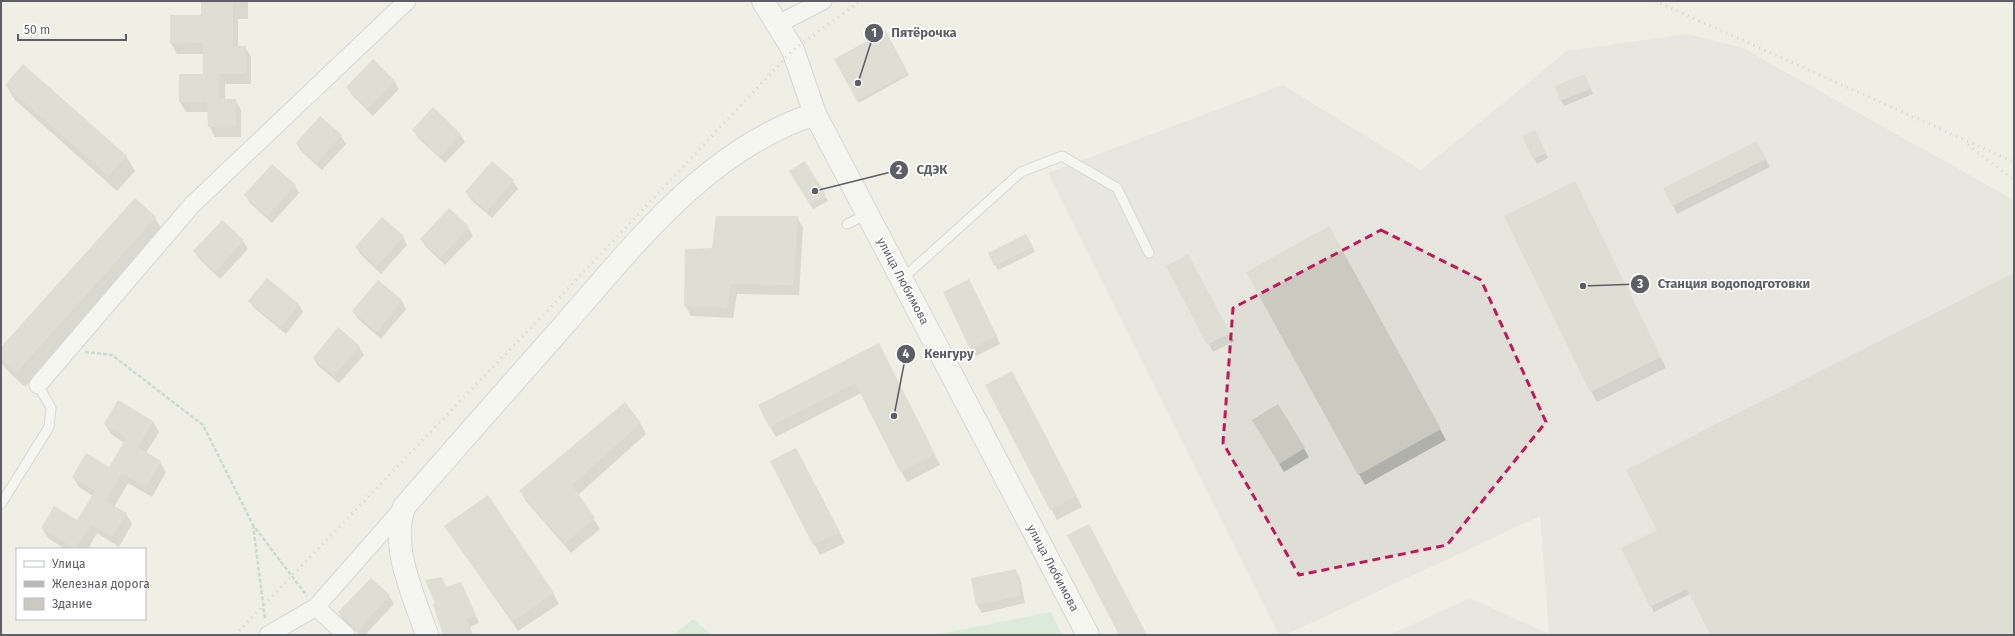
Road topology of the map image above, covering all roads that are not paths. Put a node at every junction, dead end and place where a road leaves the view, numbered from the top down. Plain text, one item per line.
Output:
1 (407, 1) edge
2 (763, 1) edge
3 (822, 1) edge
4 (778, 24) junction
5 (815, 114) junction
6 (868, 214) junction
7 (847, 224) dead end
8 (1149, 253) dead end
9 (902, 279) junction
10 (38, 385) joint
11 (1, 504) edge
12 (404, 507) junction
13 (316, 607) junction
14 (267, 631) edge
15 (346, 635) edge
16 (426, 635) edge
17 (1088, 635) edge

1 - 10 street
2 - 4 main road, улица Любимова
3 - 4 street
4 - 5 main road, улица Любимова
5 - 6 main road, улица Любимова
5 - 12 main road
6 - 7 lane
6 - 9 main road, улица Любимова
8 - 9 lane
9 - 17 main road, улица Любимова
10 - 11 lane
12 - 13 street
12 - 16 main road
13 - 14 street
13 - 15 street

